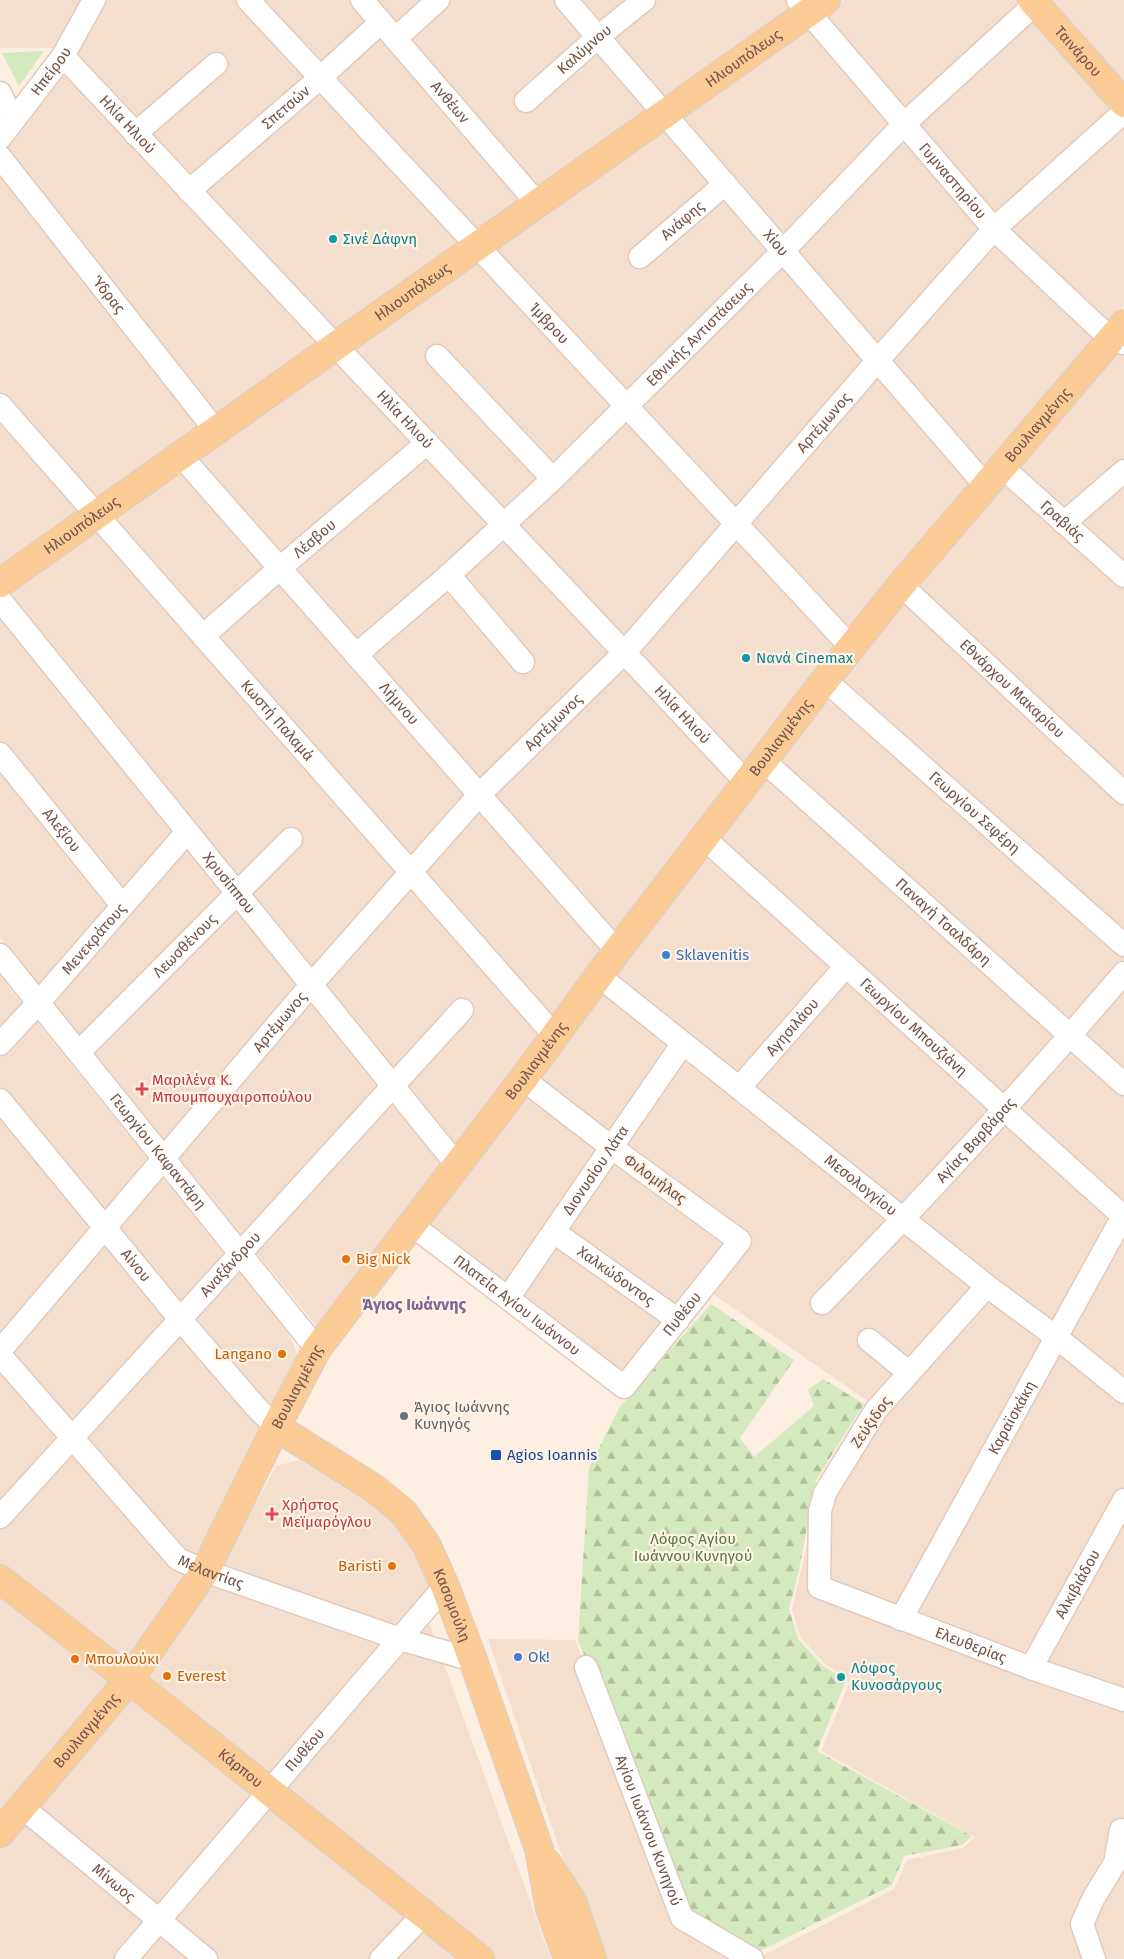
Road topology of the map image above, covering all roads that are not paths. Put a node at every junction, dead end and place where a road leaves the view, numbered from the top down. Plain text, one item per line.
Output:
1 (94, 0) edge
2 (248, 0) edge
3 (362, 0) edge
4 (438, 0) edge
5 (566, 0) edge
6 (644, 0) edge
7 (1034, 2) edge
8 (811, 4) edge
9 (381, 22) junction
10 (598, 37) junction
11 (396, 38) junction
12 (63, 56) junction
13 (216, 64) dead end
14 (320, 78) junction
15 (0, 93) edge
16 (526, 101) dead end
17 (1124, 103) edge
18 (1124, 112) edge
19 (665, 115) junction
20 (904, 124) junction
21 (7, 130) edge
22 (135, 134) junction
23 (0, 157) edge
24 (726, 184) junction
25 (189, 191) junction
26 (538, 204) junction
27 (994, 229) junction
28 (478, 246) junction
29 (783, 251) junction
30 (640, 257) dead end
31 (1120, 335) edge
32 (336, 346) junction
33 (437, 356) dead end
34 (878, 360) junction
35 (0, 405) edge
36 (627, 406) junction
37 (216, 431) junction
38 (427, 443) junction
39 (181, 456) junction
40 (1124, 471) edge
41 (994, 476) junction
42 (553, 479) junction
43 (96, 515) junction
44 (1064, 523) junction
45 (737, 524) junction
46 (505, 525) junction
47 (280, 568) junction
48 (449, 575) junction
49 (1124, 576) edge
50 (0, 583) edge
51 (901, 585) junction
52 (0, 600) edge
53 (203, 636) junction
54 (851, 647) junction
55 (625, 652) junction
56 (356, 654) junction
57 (523, 662) dead end
58 (824, 680) junction
59 (0, 754) edge
60 (764, 761) junction
61 (747, 783) junction
62 (1124, 794) edge
63 (479, 795) junction
64 (187, 832) junction
65 (292, 839) dead end
66 (705, 839) junction
67 (410, 871) junction
68 (237, 894) junction
69 (122, 906) junction
70 (1124, 945) edge
71 (617, 951) junction
72 (0, 955) edge
73 (846, 966) junction
74 (1124, 973) edge
75 (599, 976) junction
76 (311, 985) junction
77 (39, 1002) junction
78 (462, 1010) dead end
79 (555, 1036) junction
80 (1070, 1036) junction
81 (683, 1043) junction
82 (0, 1044) edge
83 (79, 1052) junction
84 (524, 1079) junction
85 (1124, 1084) edge
86 (393, 1087) junction
87 (739, 1088) junction
88 (0, 1100) edge
89 (1005, 1109) junction
90 (612, 1147) junction
91 (164, 1159) junction
92 (457, 1165) junction
93 (1124, 1216) edge
94 (904, 1219) junction
95 (412, 1225) junction
96 (105, 1228) junction
97 (554, 1232) junction
98 (740, 1241) joint
99 (240, 1254) junction
100 (987, 1286) junction
101 (508, 1298) junction
102 (822, 1303) dead end
103 (180, 1319) junction
104 (678, 1320) junction
105 (1056, 1337) junction
106 (869, 1340) dead end
107 (317, 1350) junction
108 (0, 1353) edge
109 (908, 1372) junction
110 (624, 1386) joint
111 (1124, 1392) edge
112 (276, 1427) junction
113 (72, 1436) junction
114 (1124, 1500) edge
115 (0, 1516) edge
116 (205, 1571) junction
117 (0, 1579) edge
118 (445, 1586) junction
119 (820, 1587) joint
120 (901, 1619) junction
121 (400, 1639) junction
122 (473, 1660) junction
123 (586, 1667) dead end
124 (1031, 1668) junction
125 (129, 1680) junction
126 (1124, 1700) edge
127 (270, 1791) junction
128 (22, 1807) junction
129 (1123, 1826) edge
130 (0, 1833) edge
131 (424, 1914) junction
132 (159, 1921) junction
133 (574, 1958) edge
134 (126, 1959) edge
135 (206, 1959) edge
136 (381, 1959) edge
137 (480, 1959) edge
138 (752, 1959) edge
139 (1094, 1959) edge

1 - 12 street, Ηπείρου
2 - 14 street, Ίμβρου
3 - 9 street, Ανθέων
4 - 11 street
5 - 10 street, Χίου
6 - 10 street, Καλύμνου
7 - 17 main road, Ταινάρου
7 - 20 street, Εθνικής Αντιστάσεως
8 - 19 main road, Ηλιουπόλεως
8 - 20 street, Γυμναστηρίου
9 - 11 street, Ανθέων
9 - 14 street, Σπετσών
10 - 16 street, Καλύμνου
10 - 19 street, Χίου
11 - 26 street, Ανθέων
12 - 21 street, Ηπείρου
12 - 22 street, Ηλία Ηλιού
13 - 22 street
14 - 25 street, Σπετσών
14 - 28 street, Ίμβρου
15 - 21 street
18 - 27 street, Αρτέμωνος
19 - 24 street, Χίου
19 - 26 main road, Ηλιουπόλεως
20 - 27 street, Γυμναστηρίου
20 - 29 street, Εθνικής Αντιστάσεως
22 - 25 street, Ηλία Ηλιού
23 - 37 street, Ύδρας
24 - 29 street, Χίου
24 - 30 street, Ανάφης
25 - 32 street, Ηλία Ηλιού
26 - 28 main road, Ηλιουπόλεως
27 - 31 street, Γυμναστηρίου
27 - 34 street, Αρτέμωνος
28 - 32 main road, Ηλιουπόλεως
28 - 36 street, Ίμβρου
29 - 34 street, Χίου
29 - 36 street, Εθνικής Αντιστάσεως
31 - 41 main road, Βουλιαγμένης
32 - 37 main road, Ηλιουπόλεως
32 - 38 street, Ηλία Ηλιού
33 - 42 street
34 - 41 street, Χίου
34 - 45 street, Αρτέμωνος
35 - 43 street, Κωστή Παλαμά
36 - 42 street, Εθνικής Αντιστάσεως
36 - 45 street, Ίμβρου
37 - 39 main road, Ηλιουπόλεως
38 - 46 street, Ηλία Ηλιού
38 - 47 street, Λέσβου
39 - 43 main road, Ηλιουπόλεως
39 - 47 street, Λήμνου
40 - 44 street
41 - 44 street, Γραβιάς
41 - 51 main road, Βουλιαγμένης
42 - 46 street, Εθνικής Αντιστάσεως
43 - 50 main road, Ηλιουπόλεως
43 - 53 street, Κωστή Παλαμά
44 - 49 street, Γραβιάς
45 - 54 street, Ίμβρου
45 - 55 street, Αρτέμωνος
46 - 48 street, Εθνικής Αντιστάσεως
46 - 55 street, Ηλία Ηλιού
47 - 53 street, Λέσβου
47 - 56 street, Λήμνου
48 - 56 street, Εθνικής Αντιστάσεως
48 - 57 street
51 - 54 main road, Βουλιαγμένης
51 - 62 street, Εθνάρχου Μακαρίου
52 - 64 street, Χρυσίππου
53 - 67 street, Κωστή Παλαμά
54 - 58 main road, Βουλιαγμένης
55 - 61 street, Ηλία Ηλιού
55 - 63 street, Αρτέμωνος
56 - 63 street, Λήμνου
58 - 60 main road, Βουλιαγμένης
58 - 70 street, Γεωργίου Σεφέρη
59 - 69 street, Αλεξίου
60 - 61 main road, Βουλιαγμένης
60 - 80 street, Παναγή Τσαλδάρη
61 - 66 main road, Βουλιαγμένης
63 - 67 street, Αρτέμωνος
63 - 71 street, Λήμνου
64 - 68 street, Χρυσίππου
64 - 69 street, Μενεκράτους
65 - 68 street, Λεωσθένους
66 - 71 main road, Βουλιαγμένης
66 - 73 street, Γεωργίου Μπουζιάνη
67 - 76 street, Αρτέμωνος
67 - 79 street, Κωστή Παλαμά
68 - 76 street, Χρυσίππου
68 - 83 street, Λεωσθένους
69 - 77 street, Μενεκράτους
71 - 75 main road, Βουλιαγμένης
72 - 77 street, Γεωργίου Καφαντάρη
73 - 87 street, Αγησιλάου
73 - 89 street, Γεωργίου Μπουζιάνη
74 - 80 street, Αγίας Βαρβάρας
75 - 79 main road, Βουλιαγμένης
75 - 81 street, Μεσολογγίου
76 - 86 street, Χρυσίππου
76 - 91 street, Αρτέμωνος
77 - 82 street, Μενεκράτους
77 - 83 street, Γεωργίου Καφαντάρη
78 - 86 street, Αναξάνδρου
79 - 84 main road, Βουλιαγμένης
80 - 85 street, Παναγή Τσαλδάρη
80 - 89 street, Αγίας Βαρβάρας
81 - 87 street, Μεσολογγίου
81 - 90 street, Διονυσίου Λάτα
83 - 91 street, Γεωργίου Καφαντάρη
84 - 90 street, Φιλομήλας
84 - 92 main road, Βουλιαγμένης
86 - 92 street, Χρυσίππου
86 - 99 street, Αναξάνδρου
87 - 94 street, Μεσολογγίου
88 - 96 street, Αίνου
89 - 93 street, Γεωργίου Μπουζιάνη
89 - 94 street, Αγίας Βαρβάρας
90 - 97 street, Διονυσίου Λάτα
90 - 98 street, Φιλομήλας
91 - 96 street, Αρτέμωνος
91 - 99 street, Γεωργίου Καφαντάρη
92 - 95 main road, Βουλιαγμένης
93 - 105 street, Καραϊσκάκη
94 - 100 street, Μεσολογγίου
94 - 102 street, Αγίας Βαρβάρας
95 - 101 street, Πλατεία Αγίου Ιωάννου
95 - 107 main road, Βουλιαγμένης
96 - 103 street, Αίνου
96 - 108 street, Αρτέμωνος
97 - 101 street, Διονυσίου Λάτα
97 - 104 street, Χαλκώδοντος
98 - 104 street, Πυθέου
99 - 103 street, Αναξάνδρου
99 - 107 street, Γεωργίου Καφαντάρη
100 - 105 street, Μεσολογγίου
100 - 109 street, Ζεύξιδος
101 - 110 street, Πλατεία Αγίου Ιωάννου
103 - 112 street, Αίνου
103 - 113 street, Αναξάνδρου
104 - 110 street, Πυθέου
105 - 111 street, Μεσολογγίου
105 - 120 street, Καραϊσκάκη
106 - 109 street
107 - 112 main road, Βουλιαγμένης
108 - 113 street, Μελαντίας
109 - 119 street, Ζεύξιδος
112 - 116 main road, Βουλιαγμένης
112 - 118 main road, Κασομούλη
113 - 115 street, Αναξάνδρου
113 - 116 street, Μελαντίας
114 - 124 street, Αλκιβιάδου
116 - 121 street, Μελαντίας
116 - 125 main road, Βουλιαγμένης
117 - 125 main road, Κάρπου
118 - 121 street, Πυθέου
118 - 122 main road, Κασομούλη
119 - 120 street, Ελευθερίας
120 - 124 street, Ελευθερίας
121 - 122 street, Μελαντίας
121 - 127 street, Πυθέου
122 - 133 main road, Κασομούλη
123 - 138 street, Αγίου Ιωάννου Κυνηγού
124 - 126 street, Ελευθερίας
125 - 127 main road, Κάρπου
125 - 128 main road, Βουλιαγμένης
127 - 131 main road, Κάρπου
127 - 132 street, Πυθέου
128 - 130 main road, Βουλιαγμένης
128 - 132 street, Μίνωος
129 - 139 street
131 - 136 street
131 - 137 main road, Κάρπου
132 - 134 street, Πυθέου
132 - 135 street, Μίνωος

